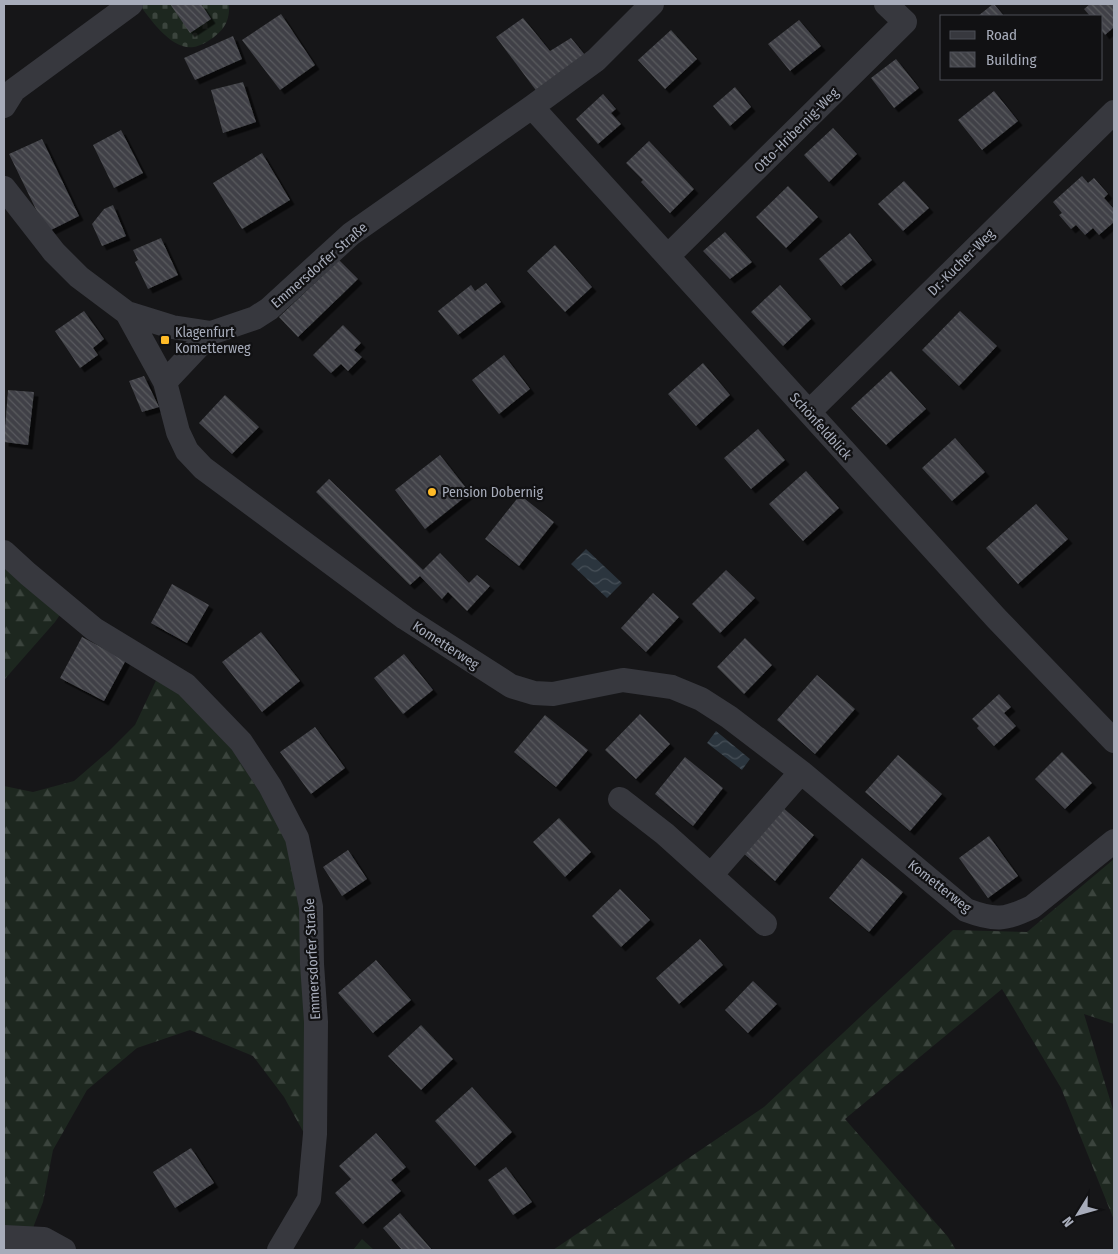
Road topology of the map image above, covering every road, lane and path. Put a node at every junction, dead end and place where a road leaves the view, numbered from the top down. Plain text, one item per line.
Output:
1 (131, 4) edge
2 (652, 4) edge
3 (886, 4) edge
4 (4, 106) edge
5 (532, 107) junction
6 (1114, 112) edge
7 (4, 188) edge
8 (668, 256) junction
9 (127, 313) junction
10 (211, 333) junction
11 (165, 382) junction
12 (808, 412) junction
13 (4, 552) edge
14 (1114, 741) edge
15 (801, 772) junction
16 (620, 799) dead end
17 (1114, 841) edge
18 (712, 874) junction
19 (765, 924) dead end
20 (4, 1237) edge
21 (64, 1250) edge
22 (280, 1250) edge

1 - 4 street
2 - 5 street, Emmersdorfer Straße
3 - 8 street, Otto-Hribernig-Weg
5 - 8 street, Schönfeldblick
5 - 10 street, Emmersdorfer Straße
6 - 12 street, Dr.-Kucher-Weg
7 - 9 street, Emmersdorfer Straße
8 - 12 street, Schönfeldblick
9 - 10 street, Emmersdorfer Straße
9 - 11 street, Kometterweg
10 - 11 street
11 - 15 street, Kometterweg
12 - 14 street, Schönfeldblick
13 - 22 street, Emmersdorfer Straße
15 - 17 street, Kometterweg
15 - 18 street
16 - 18 street
18 - 19 street
20 - 21 street

